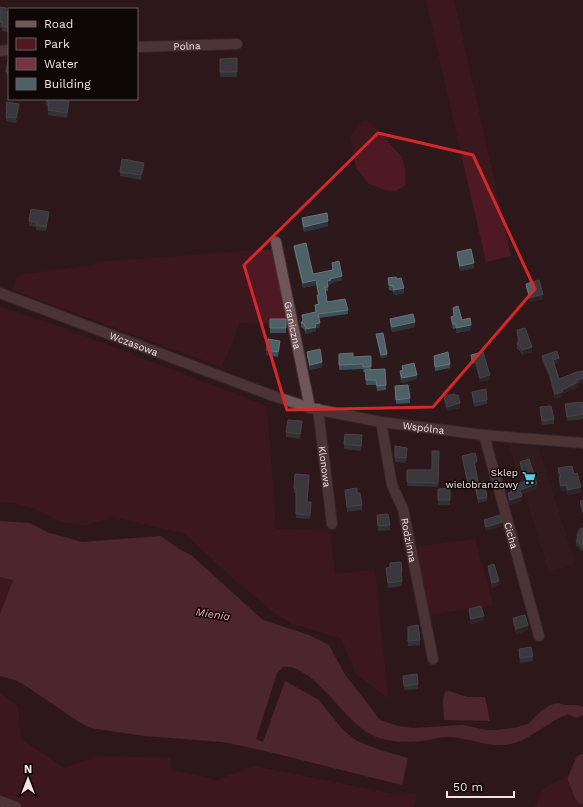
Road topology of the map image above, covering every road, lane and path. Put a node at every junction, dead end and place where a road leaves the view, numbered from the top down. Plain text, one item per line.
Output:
1 (237, 44) dead end
2 (138, 47) edge
3 (276, 242) dead end
4 (0, 293) edge
5 (268, 394) joint
6 (314, 408) junction
7 (381, 422) junction
8 (484, 435) junction
9 (583, 443) edge
10 (332, 524) dead end
11 (539, 636) dead end
12 (432, 660) dead end
13 (0, 801) edge
14 (16, 807) edge

1 - 2 street, Polna
3 - 6 street, Graniczna
4 - 5 street, Wczasowa
5 - 6 street, Wspólna
6 - 7 street, Wspólna
6 - 10 street, Klonowa
7 - 8 street, Wspólna
7 - 12 street, Rodzinna
8 - 9 street, Wspólna
8 - 11 street, Cicha
13 - 14 street

